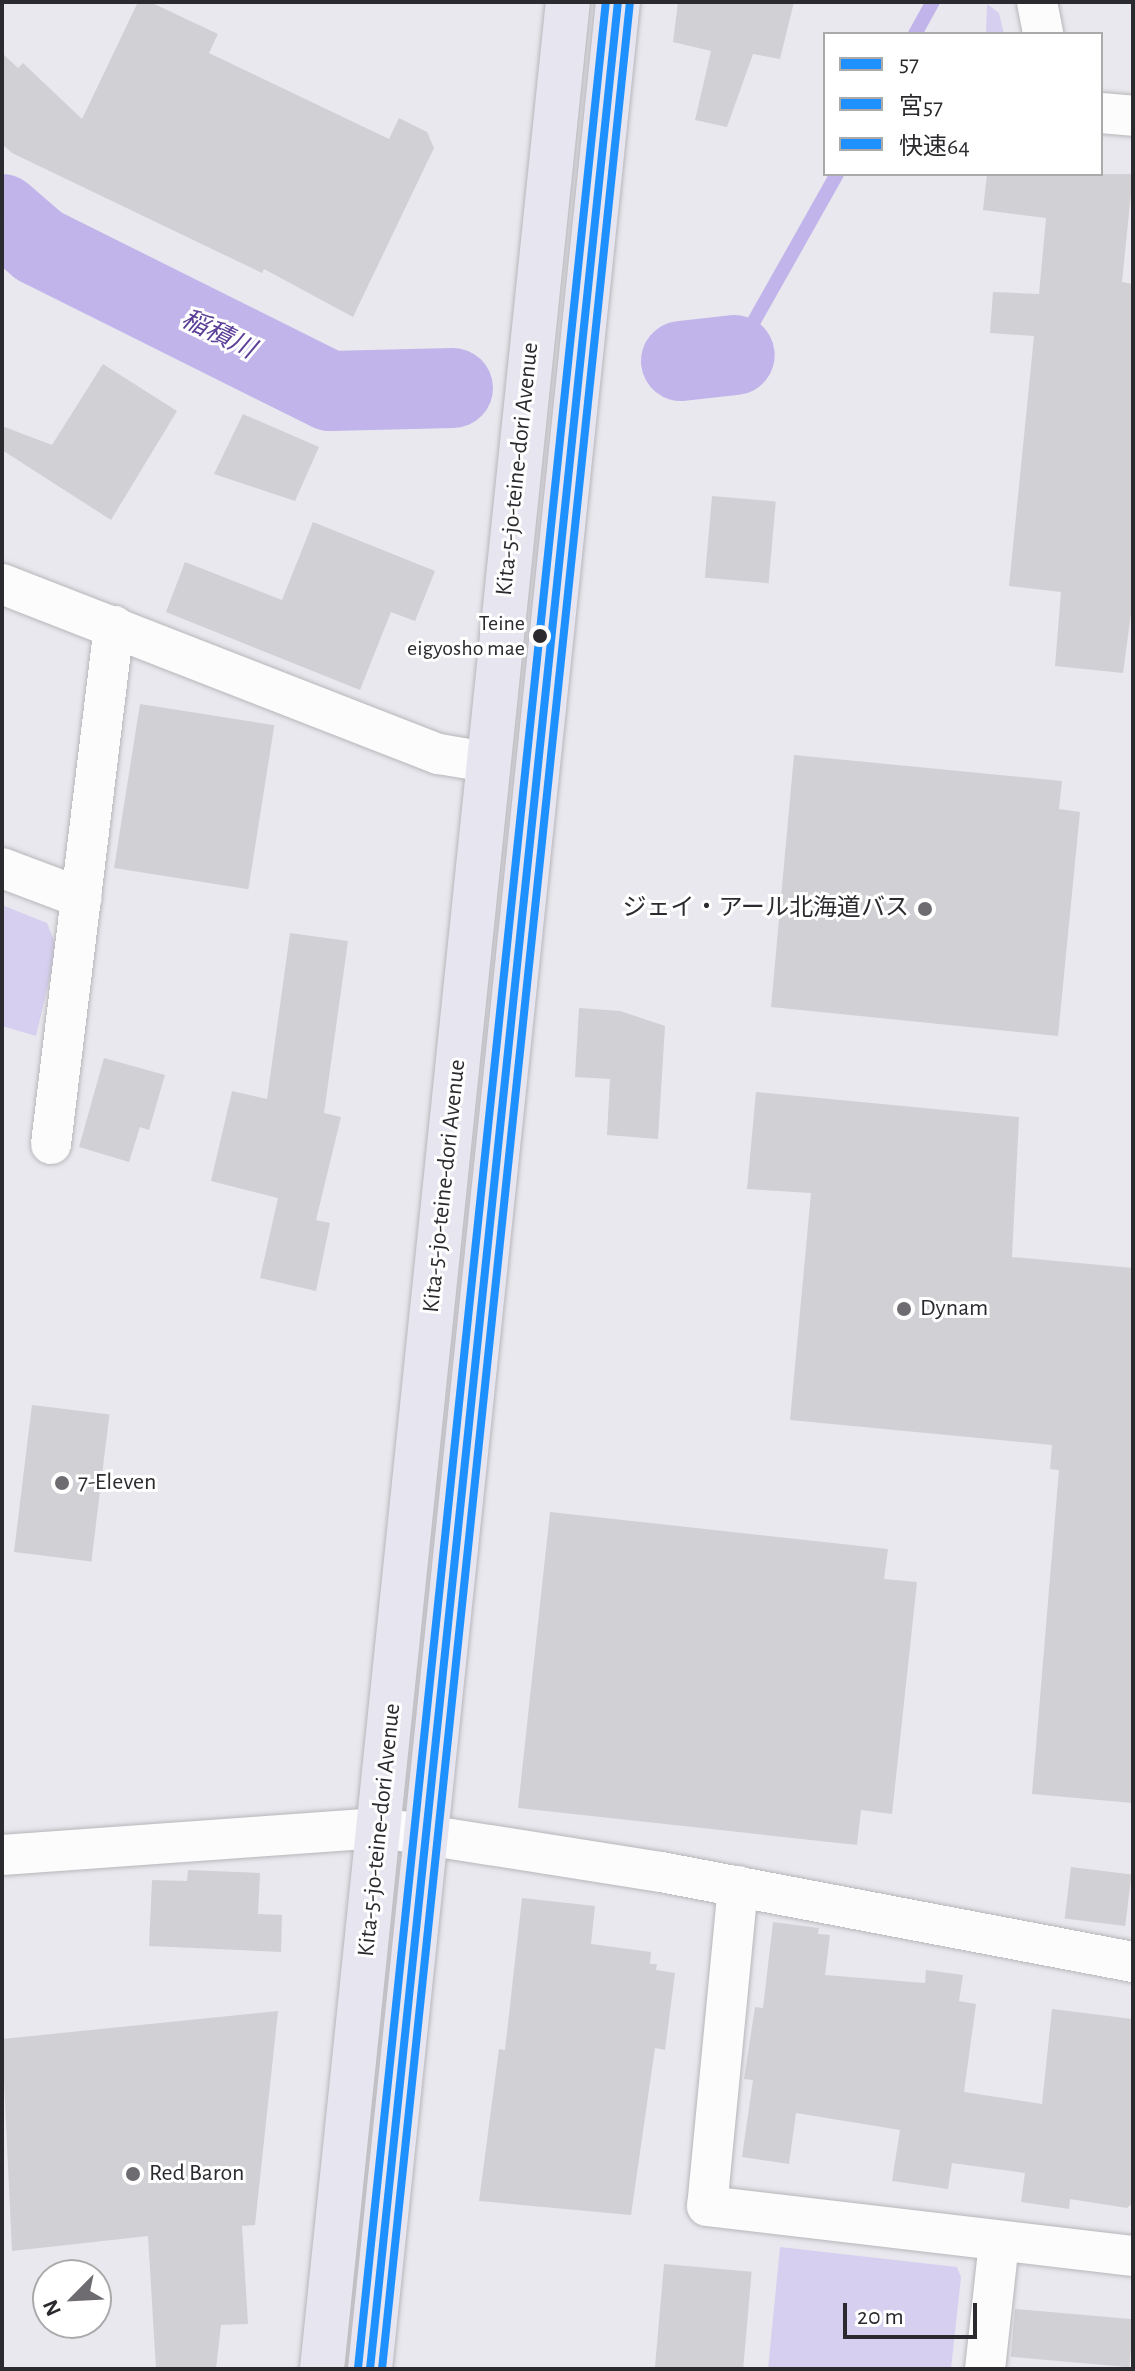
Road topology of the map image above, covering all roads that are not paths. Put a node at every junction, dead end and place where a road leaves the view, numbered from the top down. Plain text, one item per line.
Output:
1 (568, 2) edge
2 (618, 2) edge
3 (1037, 2) edge
4 (1043, 32) edge
5 (1103, 113) edge
6 (1133, 116) edge
7 (2, 584) edge
8 (114, 626) junction
9 (487, 762) junction
10 (2, 868) edge
11 (82, 898) junction
12 (51, 1144) dead end
13 (382, 1828) junction
14 (427, 1833) junction
15 (2, 1855) edge
16 (738, 1886) junction
17 (1133, 1962) edge
18 (999, 2243) junction
19 (1133, 2256) edge
20 (322, 2369) edge
21 (370, 2369) edge
22 (985, 2369) edge

1 - 9 highway, Kita-5-jo-teine-dori Avenue
2 - 14 highway, Kita-5-jo-teine-dori Avenue
3 - 4 street
5 - 6 street
7 - 8 street
8 - 9 street
8 - 11 street
9 - 13 highway, Kita-5-jo-teine-dori Avenue
10 - 11 street
11 - 12 street
13 - 14 street
13 - 15 street
13 - 20 highway, Kita-5-jo-teine-dori Avenue
14 - 16 street
14 - 21 highway, Kita-5-jo-teine-dori Avenue
16 - 17 street
16 - 18 street
18 - 19 street
18 - 22 street

